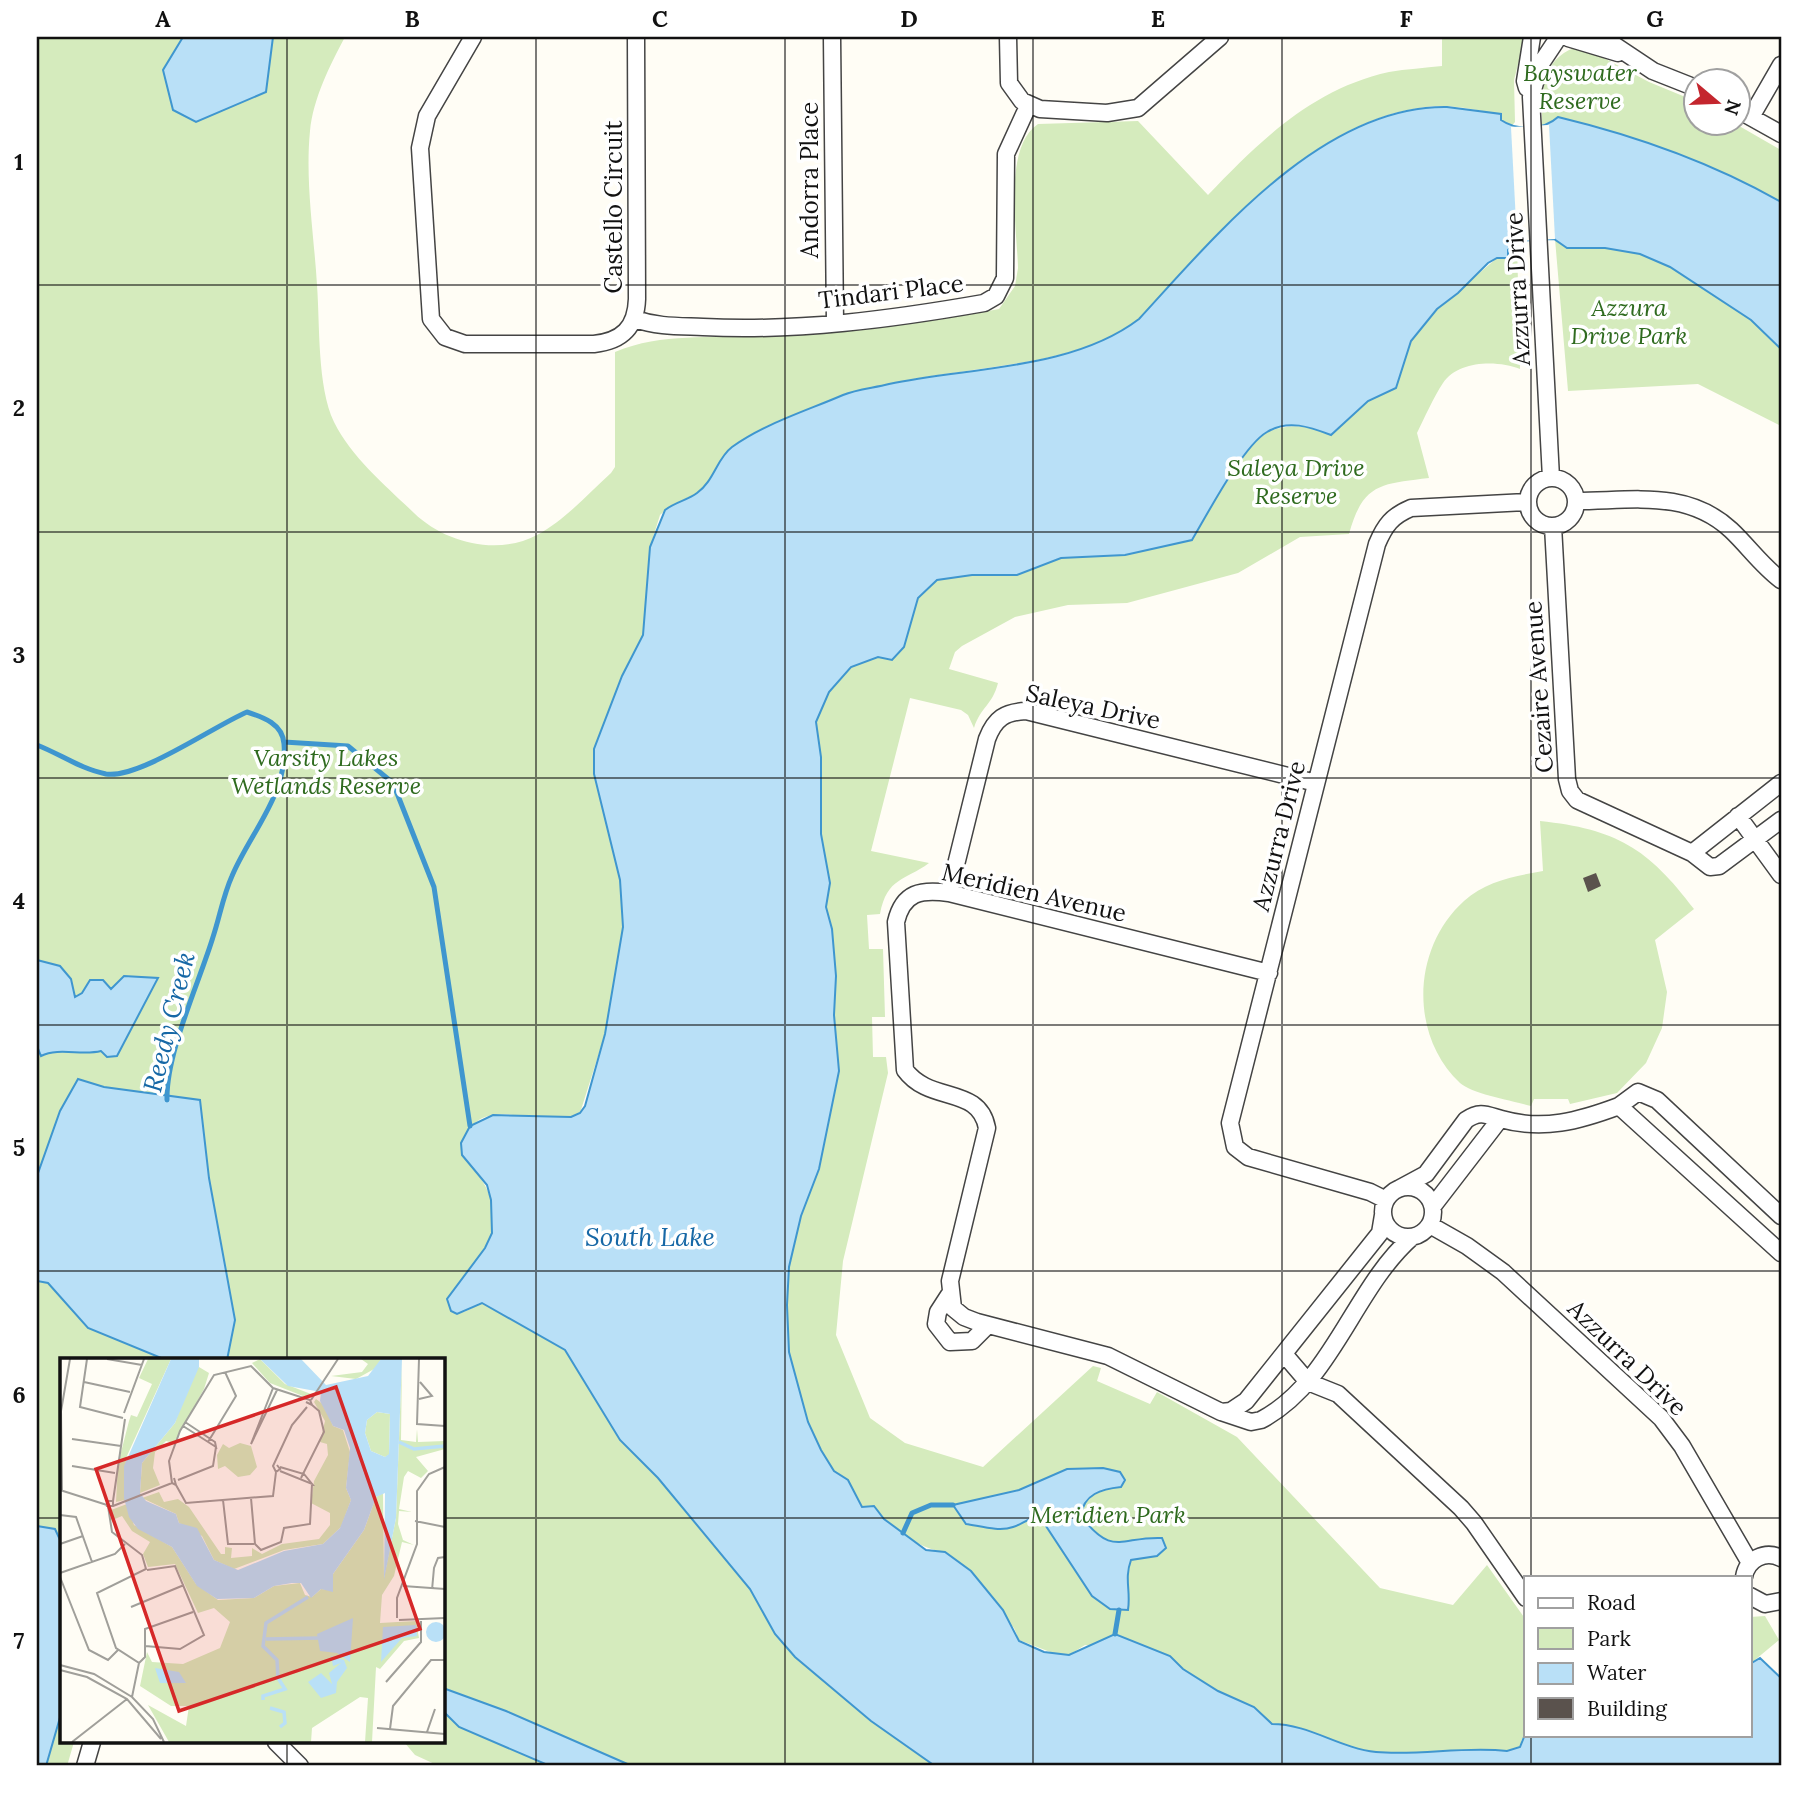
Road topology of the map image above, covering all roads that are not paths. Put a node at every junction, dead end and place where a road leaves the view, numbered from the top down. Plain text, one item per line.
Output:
1 (473, 37) edge
2 (636, 37) edge
3 (832, 37) edge
4 (1008, 37) edge
5 (1220, 37) edge
6 (1532, 37) edge
7 (1602, 37) edge
8 (1559, 38) edge
9 (1624, 54) junction
10 (1781, 65) edge
11 (1682, 82) edge
12 (1531, 97) junction
13 (1752, 103) edge
14 (1028, 106) junction
15 (1752, 118) edge
16 (1781, 134) edge
17 (635, 319) junction
18 (835, 323) junction
19 (1551, 478) junction
20 (1576, 501) junction
21 (1528, 502) junction
22 (1553, 526) junction
23 (1781, 580) edge
24 (1316, 783) junction
25 (1781, 783) edge
26 (1738, 816) junction
27 (1781, 820) edge
28 (1755, 841) junction
29 (1692, 853) junction
30 (1781, 876) edge
31 (949, 893) junction
32 (1269, 973) junction
33 (1619, 1106) junction
34 (1500, 1119) junction
35 (1400, 1188) junction
36 (1433, 1206) junction
37 (1384, 1207) junction
38 (1779, 1213) edge
39 (1430, 1225) junction
40 (1757, 1231) junction
41 (1412, 1237) junction
42 (1781, 1253) edge
43 (949, 1295) junction
44 (988, 1325) junction
45 (1284, 1354) junction
46 (1308, 1382) junction
47 (1221, 1412) junction
48 (1781, 1558) edge
49 (1747, 1570) edge
50 (1524, 1595) edge
51 (1752, 1597) edge
52 (1781, 1601) edge
53 (91, 1744) edge
54 (278, 1744) edge
55 (85, 1766) edge
56 (300, 1766) edge

1 - 17 street, Castello Circuit
2 - 17 street, Castello Circuit
3 - 18 street, Andorra Place
4 - 14 street
5 - 14 street
6 - 12 street, Azzurra Drive
7 - 9 street
8 - 9 street
8 - 12 street
9 - 11 street
10 - 13 street
12 - 19 street, Azzurra Drive
14 - 18 street, Tindari Place
15 - 16 street
17 - 18 street, Tindari Place
19 - 20 street
19 - 21 street
20 - 22 street
20 - 23 street
21 - 22 street
21 - 24 street, Azzurra Drive
22 - 29 street, Cezaire Avenue
24 - 31 street, Saleya Drive
24 - 32 street, Azzurra Drive
25 - 26 street
26 - 28 street
26 - 29 street
27 - 28 street
28 - 29 street
28 - 30 street
31 - 32 street, Meridien Avenue
31 - 43 street, Meridien Avenue
32 - 37 street, Azzurra Drive
33 - 34 street
33 - 38 street
33 - 40 street
34 - 35 street
34 - 36 street
35 - 36 street
35 - 37 street
36 - 39 street
37 - 41 street
37 - 45 street
38 - 40 street
39 - 41 street
39 - 49 street, Azzurra Drive
40 - 42 street
41 - 46 street
43 - 44 street
43 - 44 street, Meridien Avenue
44 - 47 street
45 - 46 street
45 - 47 street
46 - 47 street
46 - 50 street
48 - 49 street
51 - 52 street
53 - 55 street
54 - 56 street

